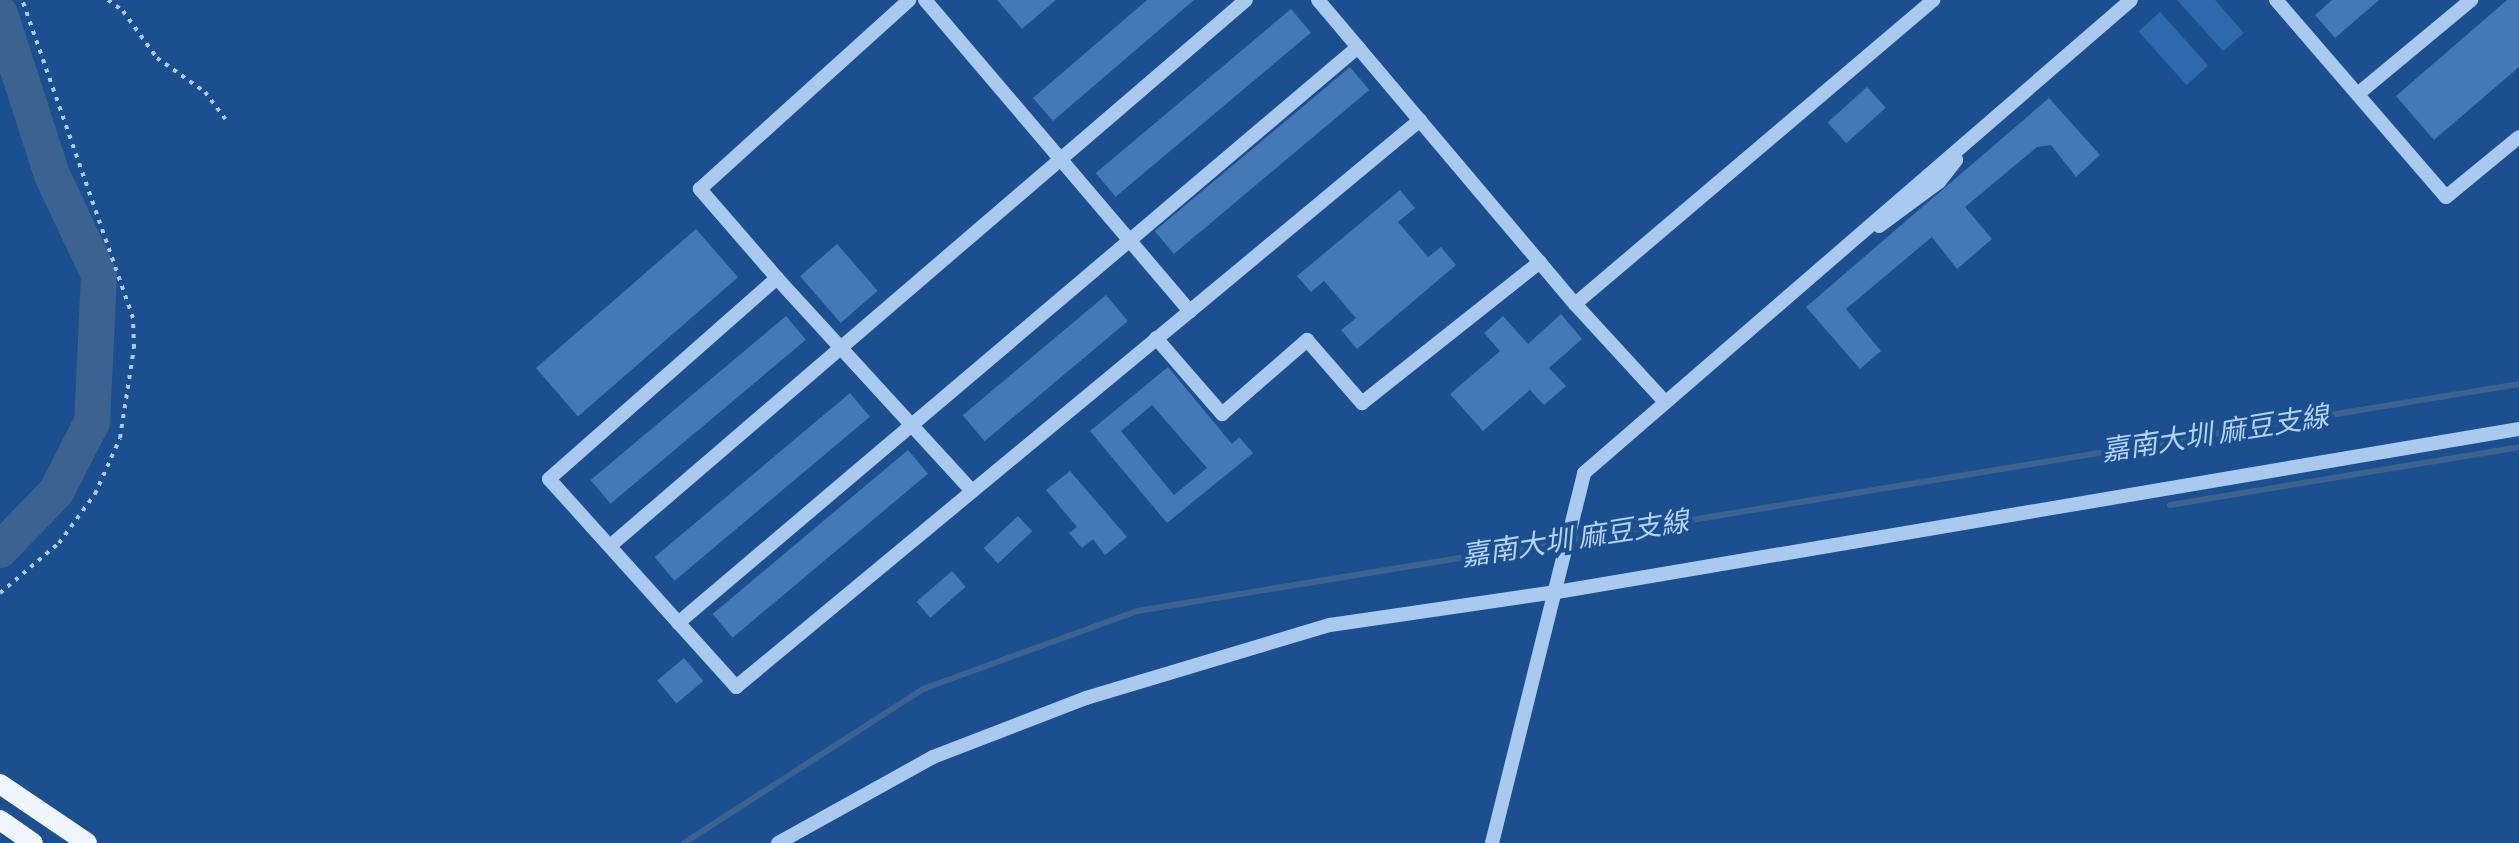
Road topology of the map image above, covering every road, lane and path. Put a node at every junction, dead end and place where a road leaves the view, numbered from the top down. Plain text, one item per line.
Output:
1 (22, 0) edge
2 (108, 0) edge
3 (909, 0) edge
4 (925, 0) edge
5 (1246, 0) edge
6 (1318, 0) edge
7 (1933, 0) edge
8 (2131, 0) edge
9 (2471, 0) edge
10 (2286, 3) edge
11 (1358, 47) junction
12 (2359, 93) junction
13 (225, 119) dead end
14 (1420, 120) junction
15 (2519, 137) edge
16 (1060, 159) junction
17 (1128, 239) junction
18 (1540, 262) junction
19 (777, 278) junction
20 (1575, 304) junction
21 (1190, 311) junction
22 (1156, 338) junction
23 (841, 349) junction
24 (1665, 402) junction
25 (911, 424) junction
26 (2519, 429) edge
27 (972, 491) junction
28 (610, 546) junction
29 (1557, 592) junction
30 (0, 593) edge
31 (678, 623) junction
32 (0, 784) edge
33 (0, 820) edge
34 (33, 843) edge
35 (87, 843) edge
36 (778, 843) edge
37 (1492, 843) edge

1 - 30 path
2 - 13 path
3 - 19 street
4 - 16 street
5 - 16 street
6 - 11 street
7 - 20 street
8 - 24 street
9 - 12 street
10 - 12 street
11 - 14 street
11 - 17 street
12 - 15 street
14 - 18 street
14 - 21 street
16 - 17 street
16 - 23 street
17 - 21 street
17 - 25 street
18 - 20 street
18 - 22 street
19 - 23 street
19 - 28 street
20 - 24 street
21 - 22 street
22 - 27 street
23 - 25 street
23 - 28 street
24 - 29 street
25 - 27 street
25 - 31 street
26 - 29 street
27 - 31 street
28 - 31 street
29 - 36 street
29 - 37 street
32 - 35 main road
33 - 34 main road

